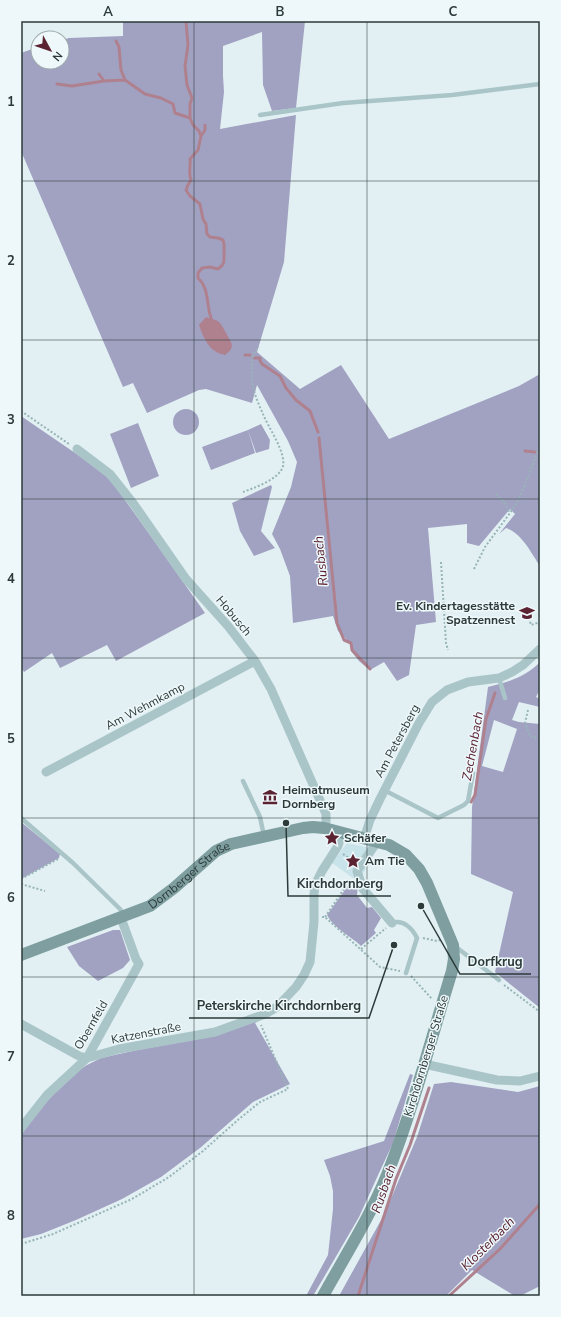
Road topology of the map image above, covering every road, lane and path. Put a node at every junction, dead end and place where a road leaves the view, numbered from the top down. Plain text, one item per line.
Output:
1 (540, 84) edge
2 (260, 115) dead end
3 (259, 347) dead end
4 (21, 411) edge
5 (540, 446) edge
6 (77, 449) joint
7 (243, 492) dead end
8 (496, 494) dead end
9 (510, 513) junction
10 (441, 562) dead end
11 (474, 569) dead end
12 (529, 618) dead end
13 (540, 622) edge
14 (540, 649) edge
15 (448, 650) dead end
16 (255, 661) junction
17 (499, 678) junction
18 (505, 698) dead end
19 (528, 710) dead end
20 (540, 739) edge
21 (46, 772) dead end
22 (473, 773) dead end
23 (243, 781) dead end
24 (384, 790) junction
25 (21, 818) edge
26 (324, 828) junction
27 (342, 833) junction
28 (264, 836) junction
29 (364, 838) junction
30 (377, 842) junction
31 (336, 849) junction
32 (65, 855) junction
33 (358, 868) junction
34 (21, 879) edge
35 (21, 884) edge
36 (45, 891) dead end
37 (314, 916) junction
38 (123, 917) junction
39 (325, 917) junction
40 (392, 923) junction
41 (420, 938) dead end
42 (437, 941) dead end
43 (453, 945) junction
44 (361, 949) junction
45 (21, 955) edge
46 (406, 973) junction
47 (498, 980) joint
48 (441, 1009) junction
49 (540, 1012) edge
50 (262, 1022) dead end
51 (21, 1024) edge
52 (87, 1058) junction
53 (424, 1064) junction
54 (540, 1076) edge
55 (21, 1128) edge
56 (21, 1244) edge
57 (323, 1296) edge

1 - 2 lane
3 - 7 path
4 - 6 path
5 - 9 path
6 - 16 street, Hobusch
8 - 9 path
9 - 11 path
10 - 15 path
12 - 13 path
14 - 17 street, Am Petersberg
16 - 21 street, Am Wehmkamp
16 - 26 street, Hobusch
17 - 18 lane
17 - 24 street, Am Petersberg
19 - 20 path
22 - 24 lane
23 - 28 lane
24 - 29 street, Am Petersberg
25 - 32 lane
26 - 27 street, Dornberger Straße
26 - 28 street, Dornberger Straße
27 - 29 street, Dornberger Straße
27 - 31 street, Katzenstraße
28 - 38 street, Dornberger Straße
29 - 30 street, Kirchdornberger Straße
30 - 33 street
30 - 43 street, Kirchdornberger Straße
31 - 33 path
31 - 37 street, Katzenstraße
32 - 34 path
32 - 38 lane
33 - 39 path
33 - 40 street
35 - 36 path
37 - 39 path
37 - 52 street, Katzenstraße
38 - 45 street, Dornberger Straße
38 - 52 street, Obernfeld
39 - 44 path
40 - 44 path
40 - 46 lane
41 - 42 path
43 - 47 lane
43 - 48 street, Kirchdornberger Straße
44 - 46 path
46 - 48 path
47 - 49 path
48 - 53 street, Kirchdornberger Straße
50 - 56 path
51 - 52 street
52 - 55 street, Obernfeld
53 - 54 street
53 - 57 street, Kirchdornberger Straße

